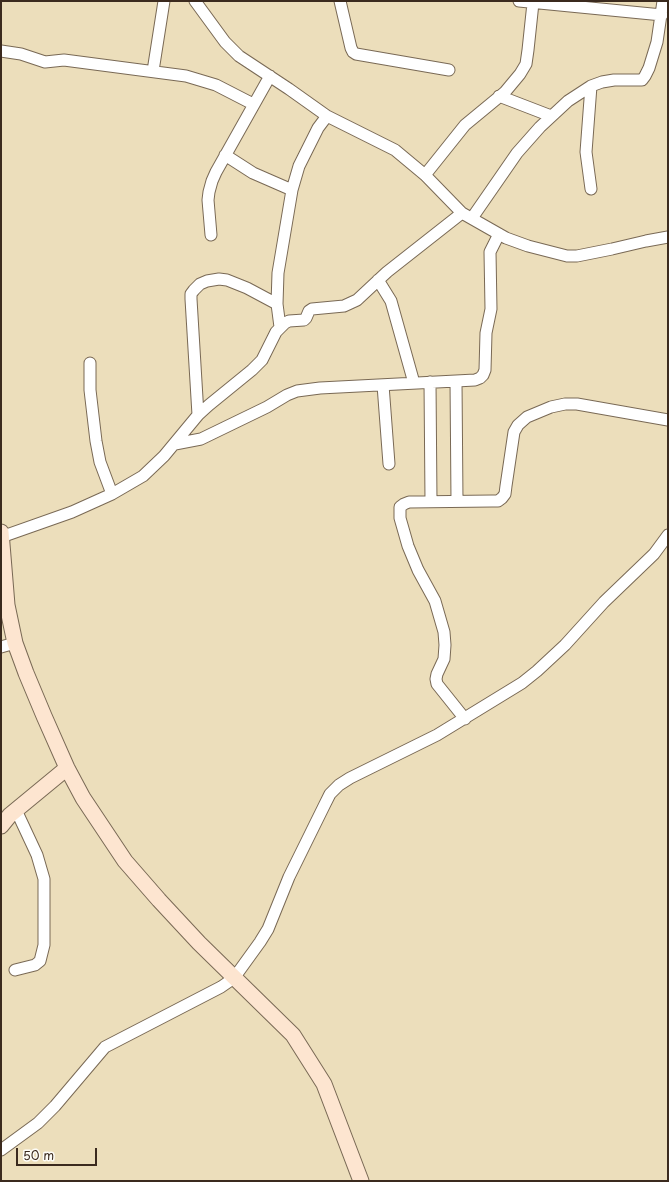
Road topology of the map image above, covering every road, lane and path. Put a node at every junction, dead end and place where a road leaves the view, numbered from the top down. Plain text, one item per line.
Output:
1 (164, 1) edge
2 (195, 1) edge
3 (340, 1) edge
4 (519, 1) edge
5 (663, 1) edge
6 (533, 3) junction
7 (662, 14) junction
8 (1, 51) edge
9 (448, 70) dead end
10 (153, 71) junction
11 (270, 76) junction
12 (591, 86) junction
13 (500, 96) junction
14 (253, 104) junction
15 (327, 116) junction
16 (551, 116) junction
17 (225, 156) junction
18 (425, 175) junction
19 (591, 189) dead end
20 (292, 190) junction
21 (462, 213) junction
22 (472, 218) junction
23 (499, 234) junction
24 (211, 235) dead end
25 (668, 238) edge
26 (378, 280) junction
27 (277, 304) junction
28 (280, 327) junction
29 (90, 363) dead end
30 (456, 381) junction
31 (430, 382) junction
32 (414, 383) junction
33 (383, 385) junction
34 (198, 415) junction
35 (668, 420) edge
36 (175, 444) junction
37 (389, 464) dead end
38 (112, 494) junction
39 (431, 501) junction
40 (458, 501) junction
41 (1, 532) edge
42 (668, 536) edge
43 (1, 537) edge
44 (5, 621) edge
45 (15, 643) junction
46 (1, 647) edge
47 (465, 718) junction
48 (67, 768) junction
49 (16, 810) junction
50 (1, 826) edge
51 (15, 970) dead end
52 (234, 978) junction
53 (1, 1150) edge
54 (361, 1181) edge

1 - 10 street
2 - 11 street
3 - 9 street
4 - 6 street
5 - 7 street
6 - 7 street
6 - 13 street
7 - 12 street
8 - 10 street
10 - 14 street
11 - 14 street
11 - 15 street
12 - 16 street
12 - 19 street
13 - 16 street
13 - 18 street
14 - 17 street
15 - 18 street
15 - 20 street
16 - 22 street
17 - 20 street
17 - 24 street
18 - 21 street
20 - 27 street
21 - 22 street
21 - 26 street
22 - 23 street
23 - 25 street
23 - 30 street
26 - 28 street
26 - 32 street
27 - 28 street
27 - 34 street
28 - 34 street
29 - 38 street
30 - 31 street
30 - 40 street
31 - 32 street
31 - 39 street
32 - 33 street
33 - 36 street
33 - 37 street
34 - 36 street
35 - 40 street
36 - 38 street
38 - 43 street
39 - 40 street
39 - 47 street
41 - 43 main road
42 - 47 street
43 - 44 main road
44 - 45 main road
45 - 46 street
45 - 48 main road
47 - 52 street
48 - 49 main road
48 - 52 main road
49 - 50 main road
49 - 51 street
52 - 53 street
52 - 54 main road

